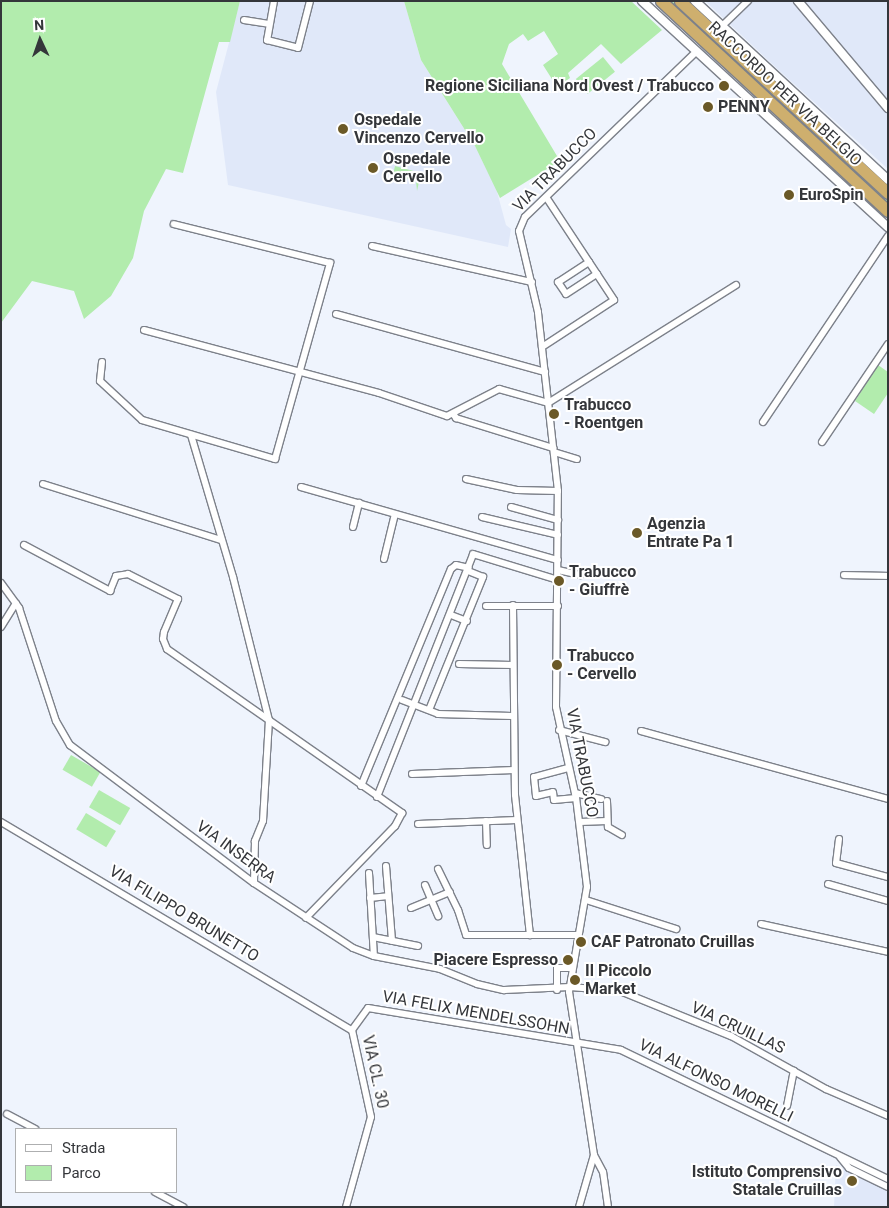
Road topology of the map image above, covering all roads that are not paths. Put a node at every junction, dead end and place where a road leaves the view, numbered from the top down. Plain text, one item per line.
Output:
1 (274, 1) edge
2 (310, 1) edge
3 (642, 1) edge
4 (661, 1) edge
5 (680, 1) edge
6 (695, 1) edge
7 (748, 1) edge
8 (798, 1) edge
9 (244, 20) dead end
10 (269, 24) junction
11 (720, 27) junction
12 (699, 49) junction
13 (888, 108) edge
14 (888, 180) edge
15 (888, 193) edge
16 (546, 197) junction
17 (888, 211) edge
18 (174, 224) dead end
19 (888, 227) edge
20 (888, 236) edge
21 (372, 246) dead end
22 (588, 262) junction
23 (597, 274) junction
24 (532, 282) junction
25 (736, 285) dead end
26 (336, 314) dead end
27 (144, 330) dead end
28 (888, 344) edge
29 (542, 348) junction
30 (102, 362) dead end
31 (300, 371) junction
32 (544, 372) junction
33 (548, 403) junction
34 (454, 415) junction
35 (764, 422) dead end
36 (191, 435) junction
37 (822, 442) dead end
38 (554, 450) junction
39 (577, 460) dead end
40 (466, 479) dead end
41 (43, 484) dead end
42 (301, 487) dead end
43 (558, 491) junction
44 (359, 503) junction
45 (511, 507) dead end
46 (395, 514) junction
47 (482, 517) dead end
48 (558, 520) junction
49 (353, 527) dead end
50 (558, 535) junction
51 (221, 540) junction
52 (24, 545) dead end
53 (384, 559) dead end
54 (558, 560) junction
55 (469, 570) junction
56 (558, 570) junction
57 (580, 574) dead end
58 (844, 575) dead end
59 (888, 576) edge
60 (558, 580) junction
61 (1, 583) edge
62 (16, 603) junction
63 (486, 606) dead end
64 (512, 606) junction
65 (558, 606) junction
66 (451, 615) junction
67 (467, 621) junction
68 (1, 628) edge
69 (458, 664) dead end
70 (513, 665) junction
71 (402, 700) dead end
72 (415, 706) junction
73 (429, 710) junction
74 (512, 716) junction
75 (269, 720) junction
76 (559, 730) junction
77 (641, 731) dead end
78 (605, 742) dead end
79 (568, 768) junction
80 (514, 770) junction
81 (412, 774) dead end
82 (361, 786) junction
83 (575, 796) junction
84 (377, 797) junction
85 (888, 799) edge
86 (517, 820) junction
87 (486, 821) junction
88 (607, 821) junction
89 (1, 822) edge
90 (580, 822) junction
91 (418, 824) dead end
92 (622, 835) dead end
93 (839, 839) dead end
94 (487, 845) dead end
95 (386, 866) dead end
96 (438, 869) dead end
97 (369, 873) dead end
98 (888, 877) edge
99 (254, 883) junction
100 (828, 884) dead end
101 (425, 885) dead end
102 (450, 892) junction
103 (388, 896) junction
104 (370, 898) junction
105 (431, 900) junction
106 (586, 900) junction
107 (888, 901) edge
108 (411, 908) dead end
109 (438, 916) dead end
110 (306, 918) junction
111 (761, 924) dead end
112 (676, 929) dead end
113 (530, 935) junction
114 (578, 935) junction
115 (373, 937) junction
116 (392, 941) junction
117 (418, 946) dead end
118 (888, 952) edge
119 (374, 956) junction
120 (572, 968) junction
121 (570, 987) junction
122 (557, 990) junction
123 (352, 1030) junction
124 (577, 1044) junction
125 (794, 1071) junction
126 (787, 1106) dead end
127 (7, 1114) dead end
128 (888, 1116) edge
129 (33, 1128) edge
130 (594, 1155) junction
131 (840, 1157) junction
132 (888, 1179) edge
133 (888, 1187) edge
134 (157, 1193) edge
135 (183, 1207) edge
136 (346, 1207) edge
137 (579, 1207) edge
138 (608, 1207) edge

1 - 10 street
2 - 10 street
3 - 12 street
4 - 17 highway, RACCORDO PER VIA BELGIO
5 - 15 highway, RACCORDO PER VIA BELGIO
6 - 11 street
7 - 11 street
8 - 13 street
9 - 10 street
11 - 14 street
12 - 16 street, VIA TRABUCCO
12 - 19 street
16 - 22 street
16 - 24 street, VIA TRABUCCO
18 - 31 street
20 - 35 street
21 - 24 street
22 - 23 street
22 - 23 street
23 - 29 street
24 - 29 street, VIA TRABUCCO
25 - 33 street
26 - 32 street
27 - 31 street
28 - 37 street
29 - 32 street, VIA TRABUCCO
30 - 36 street
31 - 34 street
31 - 36 street
32 - 33 street, VIA TRABUCCO
33 - 34 street
33 - 38 street, VIA TRABUCCO
34 - 38 street
36 - 51 street
38 - 39 street
38 - 43 street, VIA TRABUCCO
40 - 43 street
41 - 51 street
42 - 44 street
43 - 48 street, VIA TRABUCCO
44 - 46 street
44 - 49 street
45 - 48 street
46 - 53 street
46 - 54 street
47 - 50 street
48 - 50 street, VIA TRABUCCO
50 - 54 street, VIA TRABUCCO
51 - 75 street
52 - 75 street
54 - 56 street, VIA TRABUCCO
55 - 60 street
55 - 66 street
55 - 67 street
55 - 82 street
56 - 57 street
56 - 60 street, VIA TRABUCCO
58 - 59 street
60 - 65 street, VIA TRABUCCO
61 - 62 street, VIA INSERRA
62 - 68 street
62 - 99 street, VIA INSERRA
63 - 64 street
64 - 65 street
64 - 70 street
65 - 76 street, VIA TRABUCCO
66 - 67 street
66 - 72 street
67 - 73 street
69 - 70 street
70 - 74 street
71 - 72 street
72 - 73 street
72 - 84 street
73 - 74 street
74 - 80 street
75 - 82 street
75 - 99 street
76 - 78 street
76 - 79 street, VIA TRABUCCO
77 - 85 street
79 - 83 street, VIA TRABUCCO
79 - 83 street
80 - 81 street
80 - 86 street
82 - 84 street
83 - 88 street
83 - 90 street, VIA TRABUCCO
84 - 110 street
86 - 87 street
86 - 113 street
87 - 91 street
87 - 94 street
88 - 90 street
88 - 92 street
89 - 123 street, VIA FILIPPO BRUNETTO
90 - 106 street, VIA TRABUCCO
93 - 98 street
95 - 103 street
96 - 102 street
97 - 104 street
99 - 110 street, VIA INSERRA
100 - 107 street
101 - 105 street
102 - 105 street
102 - 113 street
103 - 104 street
103 - 116 street
104 - 115 street
105 - 108 street
105 - 109 street
106 - 112 street
106 - 114 street, VIA TRABUCCO
110 - 119 street, VIA INSERRA
111 - 118 street
113 - 114 street
114 - 120 street, VIA TRABUCCO
115 - 116 street
115 - 119 street
116 - 117 street
119 - 122 street, VIA INSERRA
120 - 121 street, VIA TRABUCCO
120 - 122 street
121 - 122 street, VIA INSERRA
121 - 124 street, VIA TRABUCCO
121 - 125 street, VIA CRUILLAS
123 - 124 street, VIA FELIX MENDELSSOHN
123 - 136 street, VIA CL. 30
124 - 130 street, VIA TRABUCCO
124 - 131 street, VIA ALFONSO MORELLI
125 - 126 street
125 - 128 street, VIA CRUILLAS
127 - 129 street
130 - 137 street
130 - 138 street
131 - 132 street, VIA ALFONSO MORELLI
131 - 133 street, VIA ALFONSO MORELLI
134 - 135 street

